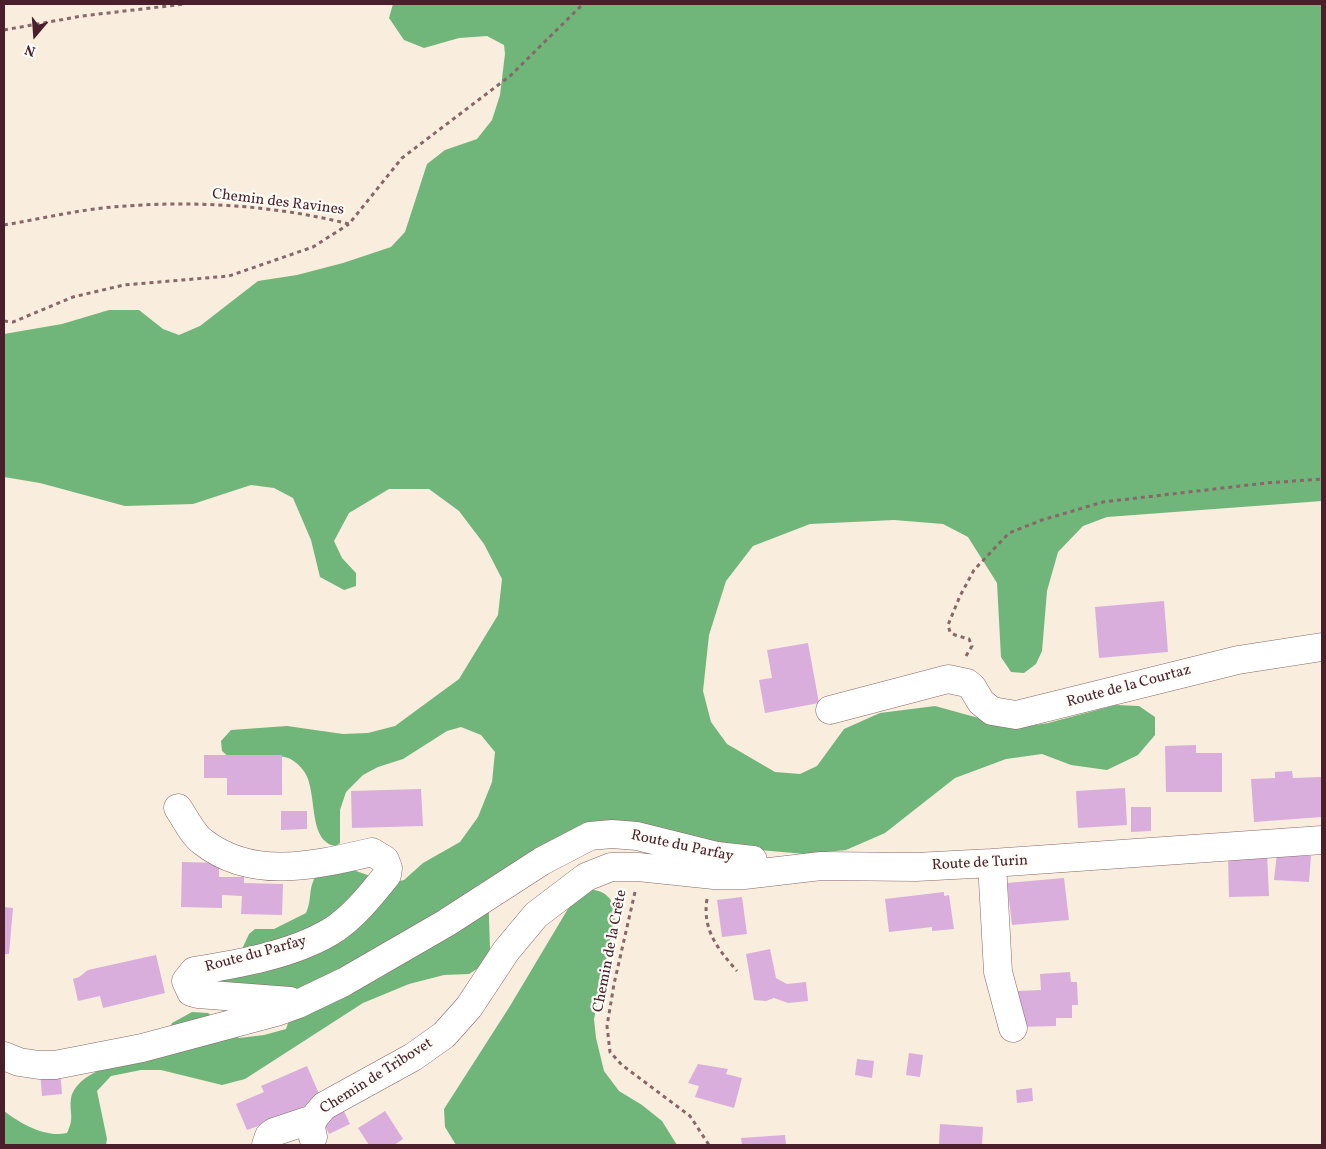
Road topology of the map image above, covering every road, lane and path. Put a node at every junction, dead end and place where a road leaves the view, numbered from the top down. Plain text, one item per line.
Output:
1 (185, 4) edge
2 (583, 4) edge
3 (4, 30) edge
4 (349, 224) junction
5 (4, 225) edge
6 (4, 320) edge
7 (1322, 479) edge
8 (1322, 647) edge
9 (955, 669) junction
10 (830, 710) dead end
11 (178, 808) dead end
12 (1322, 840) edge
13 (992, 863) junction
14 (638, 867) junction
15 (778, 871) junction
16 (714, 875) junction
17 (737, 971) dead end
18 (298, 1004) junction
19 (1013, 1028) dead end
20 (4, 1056) edge
21 (266, 1145) edge
22 (709, 1145) edge

1 - 3 path
2 - 4 path, Chemin des Ravines
4 - 5 path, Chemin des Ravines
4 - 6 path
7 - 9 path
8 - 9 street, Route de la Courtaz
9 - 10 street
11 - 18 street, Route du Parfay
12 - 13 street, Route de Turin
13 - 15 street, Route de Turin
13 - 19 street
14 - 16 street, Route de Turin
14 - 21 street, Chemin de Tribovet
14 - 22 path, Chemin de la Crête
15 - 16 street, Route de Turin
15 - 18 street, Route du Parfay
16 - 17 path
18 - 20 street, Route du Parfay

